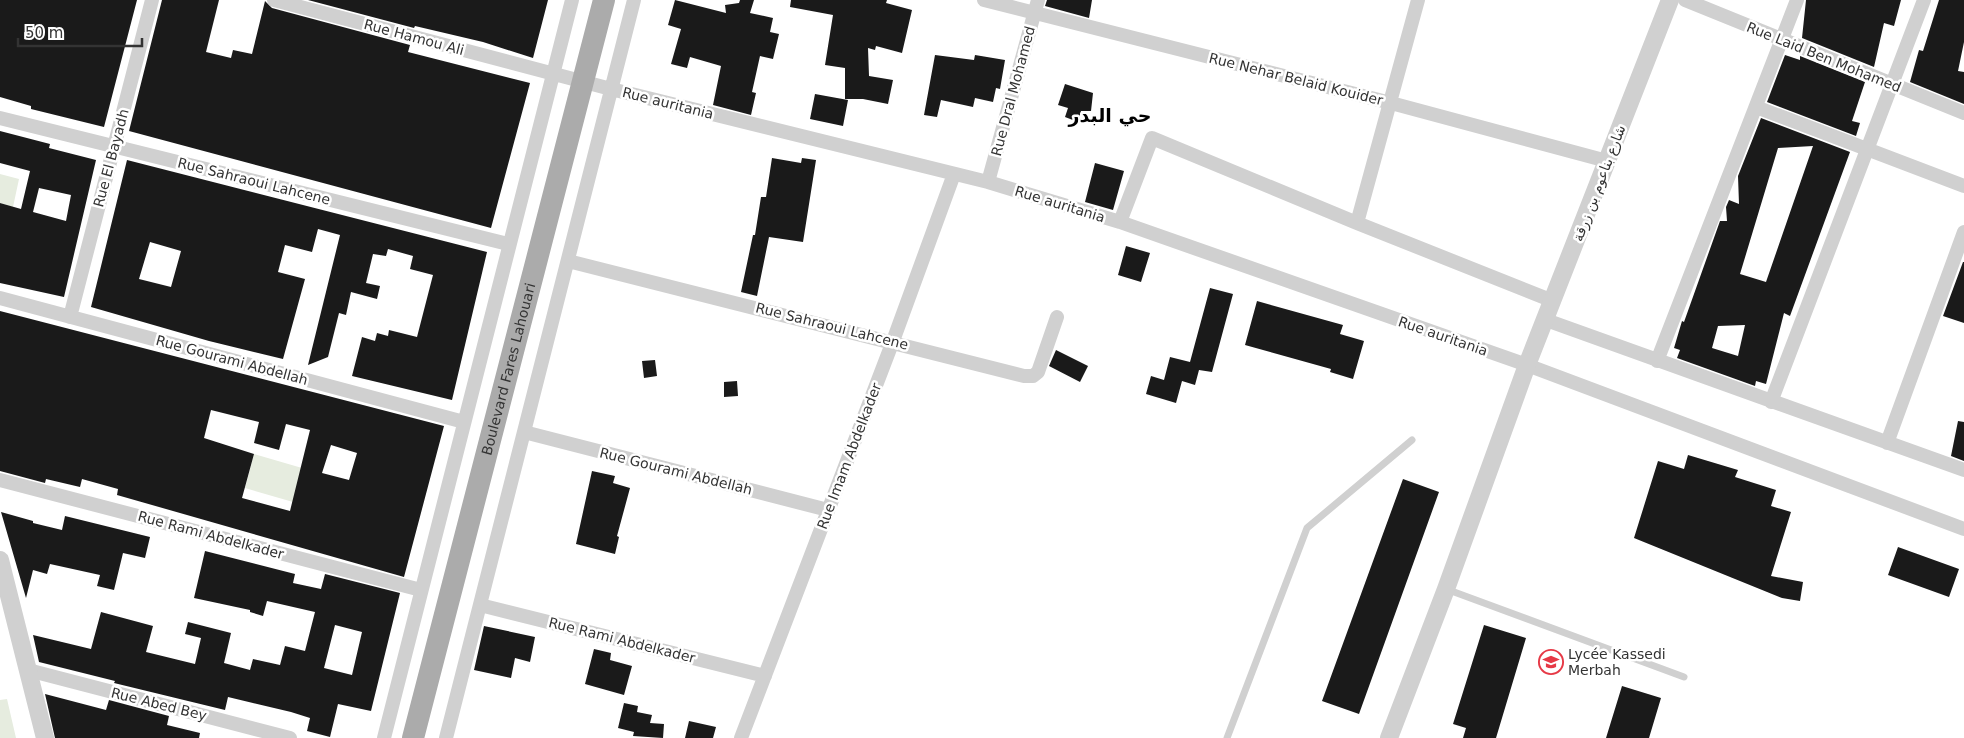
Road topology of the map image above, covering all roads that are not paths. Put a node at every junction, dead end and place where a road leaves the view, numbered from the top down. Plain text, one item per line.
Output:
1 (152, 0) edge
2 (274, 0) edge
3 (572, 0) edge
4 (604, 0) edge
5 (634, 0) edge
6 (984, 0) edge
7 (1418, 0) edge
8 (1670, 0) edge
9 (1685, 0) edge
10 (1797, 0) edge
11 (1924, 0) edge
12 (1036, 6) edge
13 (1782, 40) junction
14 (553, 74) junction
15 (583, 81) junction
16 (1891, 85) junction
17 (611, 89) junction
18 (1391, 103) junction
19 (1756, 107) junction
20 (1964, 113) edge
21 (0, 118) edge
22 (114, 146) junction
23 (1868, 148) junction
24 (1607, 161) junction
25 (954, 174) junction
26 (988, 182) junction
27 (1964, 186) edge
28 (1120, 222) junction
29 (1357, 223) junction
30 (1964, 232) edge
31 (508, 244) junction
32 (568, 261) junction
33 (0, 298) edge
34 (1553, 301) junction
35 (70, 317) junction
36 (1057, 317) dead end
37 (1546, 320) junction
38 (893, 341) junction
39 (1658, 361) junction
40 (1527, 365) junction
41 (1771, 402) junction
42 (464, 422) junction
43 (524, 432) junction
44 (1412, 440) dead end
45 (1887, 442) junction
46 (1964, 470) edge
47 (0, 480) edge
48 (828, 510) junction
49 (1964, 529) edge
50 (0, 560) edge
51 (1446, 589) junction
52 (421, 590) junction
53 (480, 605) junction
54 (28, 670) junction
55 (765, 676) junction
56 (1684, 678) dead end
57 (45, 738) edge
58 (290, 738) edge
59 (384, 738) edge
60 (413, 738) edge
61 (446, 738) edge
62 (741, 738) edge
63 (1227, 738) edge
64 (1389, 738) edge

1 - 22 street, Rue El Bayadh
2 - 14 street, Rue Hamou Ali
3 - 14 street
4 - 15 main road, Boulevard Fares Lahouari
5 - 17 street
6 - 12 street, Rue Nehar Belaid Kouider
7 - 18 street
8 - 24 street, شارع بناعوم بن زرقة
9 - 13 street, Rue Laid Ben Mohamed
10 - 13 street
11 - 16 street
12 - 18 street, Rue Nehar Belaid Kouider
12 - 26 street, Rue Dral Mohamed
13 - 16 street, Rue Laid Ben Mohamed
13 - 19 street
14 - 15 street, Rue Hamou Ali
14 - 31 street
15 - 17 street, Rue auritania
15 - 60 main road, Boulevard Fares Lahouari
16 - 20 street, Rue Laid Ben Mohamed
16 - 23 street
17 - 25 street, Rue auritania
17 - 32 street
18 - 24 street, Rue Nehar Belaid Kouider
18 - 29 street
19 - 23 street
19 - 39 street
21 - 22 street, Rue Sahraoui Lahcene
22 - 31 street, Rue Sahraoui Lahcene
22 - 35 street, Rue El Bayadh
23 - 27 street
23 - 41 street
24 - 34 street, شارع بناعوم بن زرقة
25 - 26 street, Rue auritania
25 - 38 street, Rue Imam Abdelkader
26 - 28 street, Rue auritania
28 - 29 street
28 - 40 street, Rue auritania
29 - 34 street
30 - 45 street
31 - 42 street
32 - 38 street, Rue Sahraoui Lahcene
32 - 43 street
33 - 35 street, Rue Gourami Abdellah
34 - 37 street, شارع بناعوم بن زرقة
35 - 42 street, Rue Gourami Abdellah
36 - 38 street, Rue Sahraoui Lahcene
37 - 39 street
37 - 40 street, شارع بناعوم بن زرقة
38 - 48 street, Rue Imam Abdelkader
39 - 41 street
40 - 49 street, Rue auritania
40 - 51 street, شارع بناعوم بن زرقة
41 - 45 street
42 - 52 street
43 - 48 street, Rue Gourami Abdellah
43 - 53 street
44 - 63 lane
45 - 46 street
47 - 52 street, Rue Rami Abdelkader
48 - 55 street, Rue Imam Abdelkader
50 - 54 street
51 - 56 lane
51 - 64 street, شارع بناعوم بن زرقة
52 - 59 street
53 - 55 street, Rue Rami Abdelkader
53 - 61 street
54 - 57 street
54 - 58 street, Rue Abed Bey
55 - 62 street, Rue Imam Abdelkader

